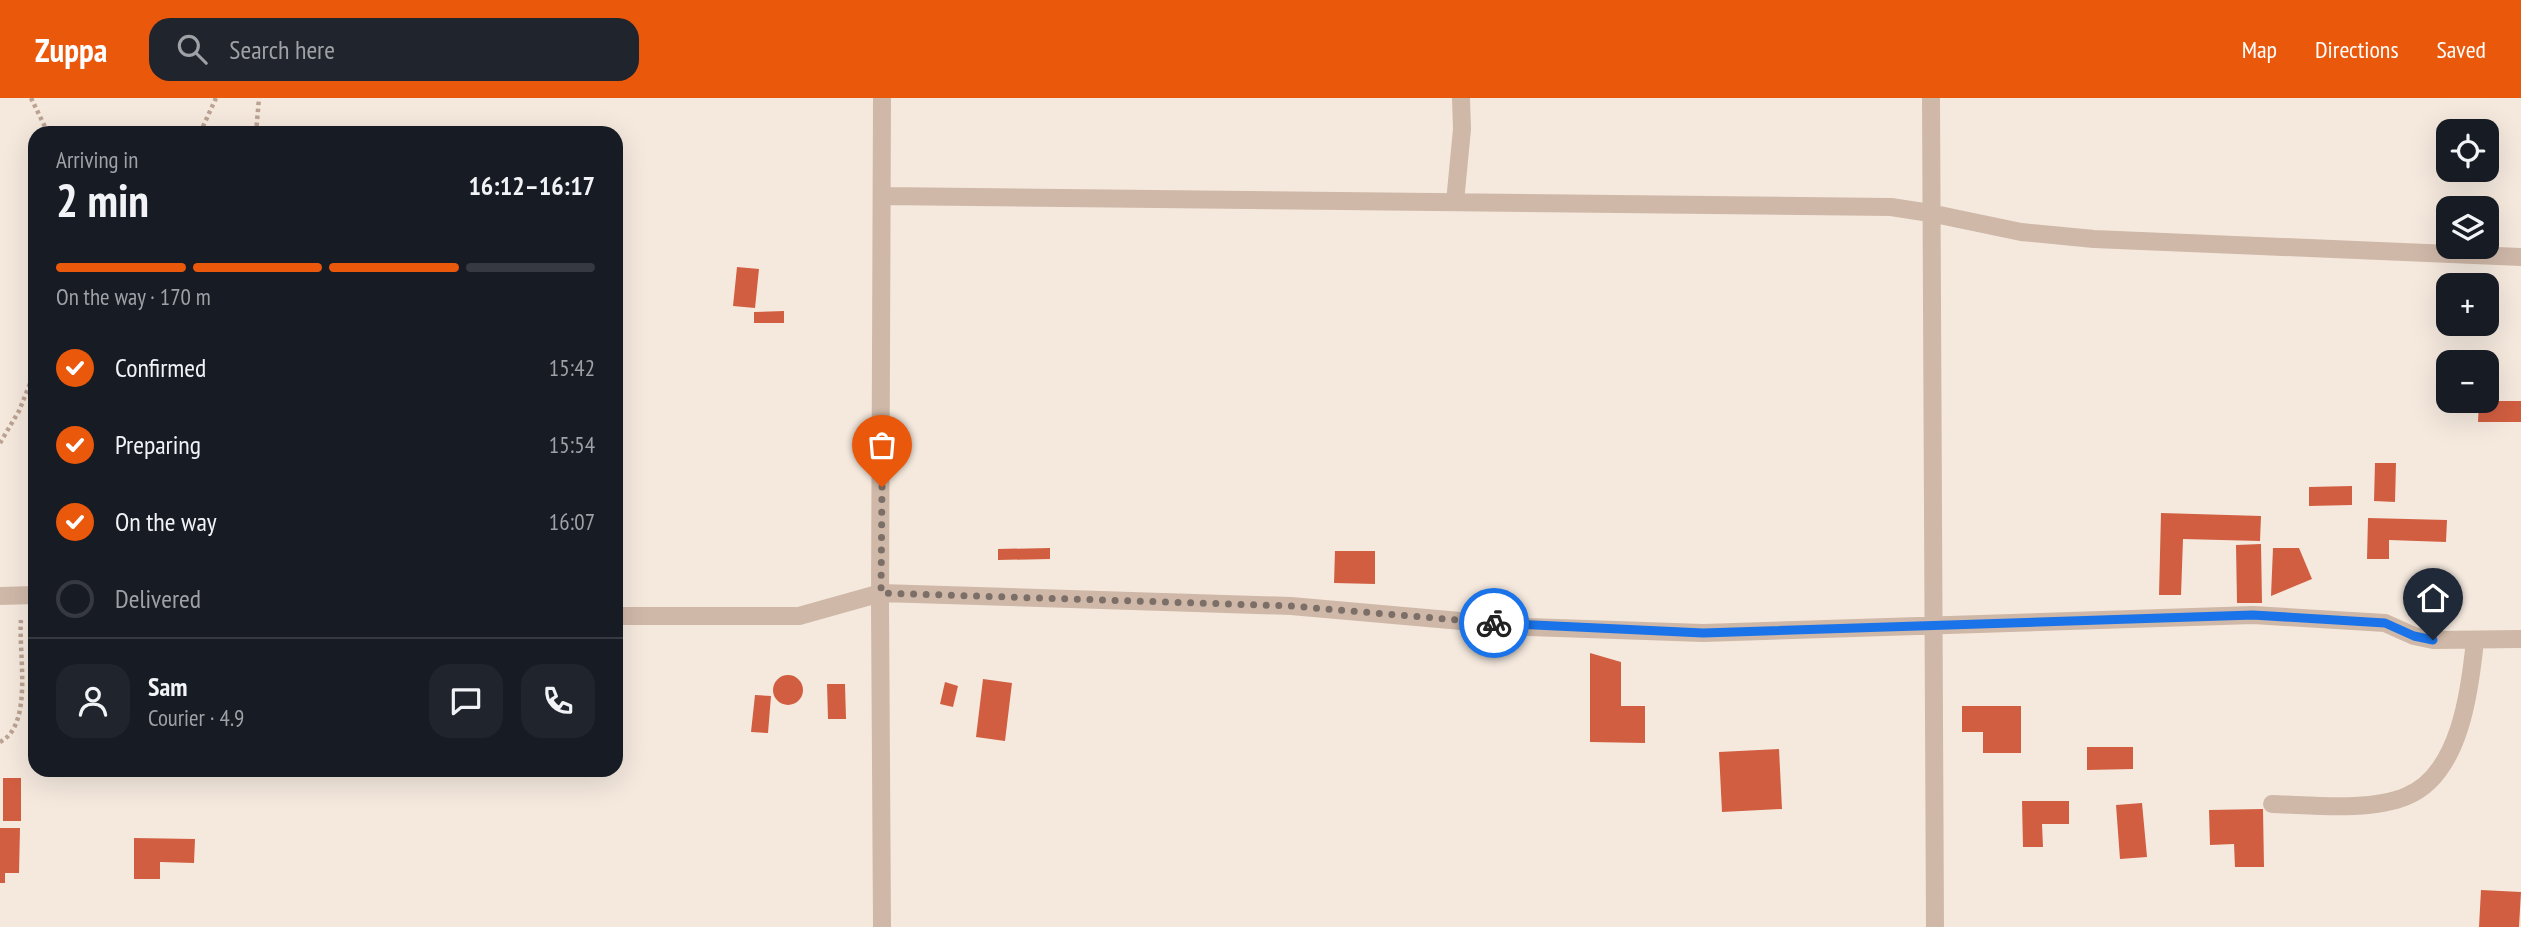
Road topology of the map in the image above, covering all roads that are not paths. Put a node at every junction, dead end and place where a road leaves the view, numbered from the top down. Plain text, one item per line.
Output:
1 (882, 98) edge
2 (1461, 98) edge
3 (1931, 98) edge
4 (883, 196) junction
5 (1455, 202) junction
6 (1930, 213) junction
7 (2521, 257) edge
8 (881, 593) junction
9 (28, 595) edge
10 (0, 596) edge
11 (623, 616) edge
12 (1934, 625) junction
13 (2521, 639) edge
14 (2475, 640) junction
15 (2272, 804) dead end
16 (882, 927) edge
17 (1935, 927) edge

1 - 4 street
2 - 5 street
3 - 6 street
4 - 5 street
4 - 8 street
5 - 6 street
6 - 7 street
6 - 12 street
8 - 11 street
8 - 12 street
8 - 16 street
9 - 10 street
12 - 14 street
12 - 17 street
13 - 14 street
14 - 15 street

